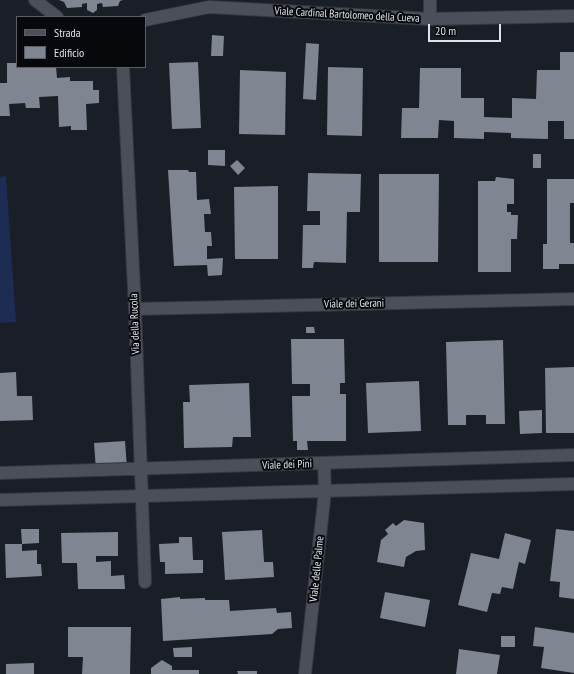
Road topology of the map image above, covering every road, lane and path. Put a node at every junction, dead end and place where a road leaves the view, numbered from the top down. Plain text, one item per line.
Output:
1 (35, 0) edge
2 (430, 0) edge
3 (55, 16) edge
4 (574, 16) edge
5 (430, 19) junction
6 (146, 20) edge
7 (123, 68) edge
8 (574, 299) edge
9 (135, 309) junction
10 (574, 455) edge
11 (324, 464) junction
12 (141, 470) junction
13 (0, 474) edge
14 (574, 484) edge
15 (325, 491) junction
16 (142, 496) junction
17 (0, 500) edge
18 (145, 582) dead end
19 (305, 674) edge

1 - 3 street
2 - 5 street
4 - 5 street, Viale Cardinal Bartolomeo della Cueva
5 - 6 street, Viale Cardinal Bartolomeo della Cueva
7 - 9 street, Via della Rucola
8 - 9 street, Viale dei Gerani
9 - 12 street, Via della Rucola
10 - 11 street, Viale dei Pini
11 - 12 street, Viale dei Pini
11 - 15 street, Viale delle Palme
12 - 13 street, Viale dei Pini
12 - 16 street, Via della Rucola
14 - 15 street
15 - 16 street
15 - 19 street, Viale delle Palme
16 - 17 street
16 - 18 street, Via della Rucola

